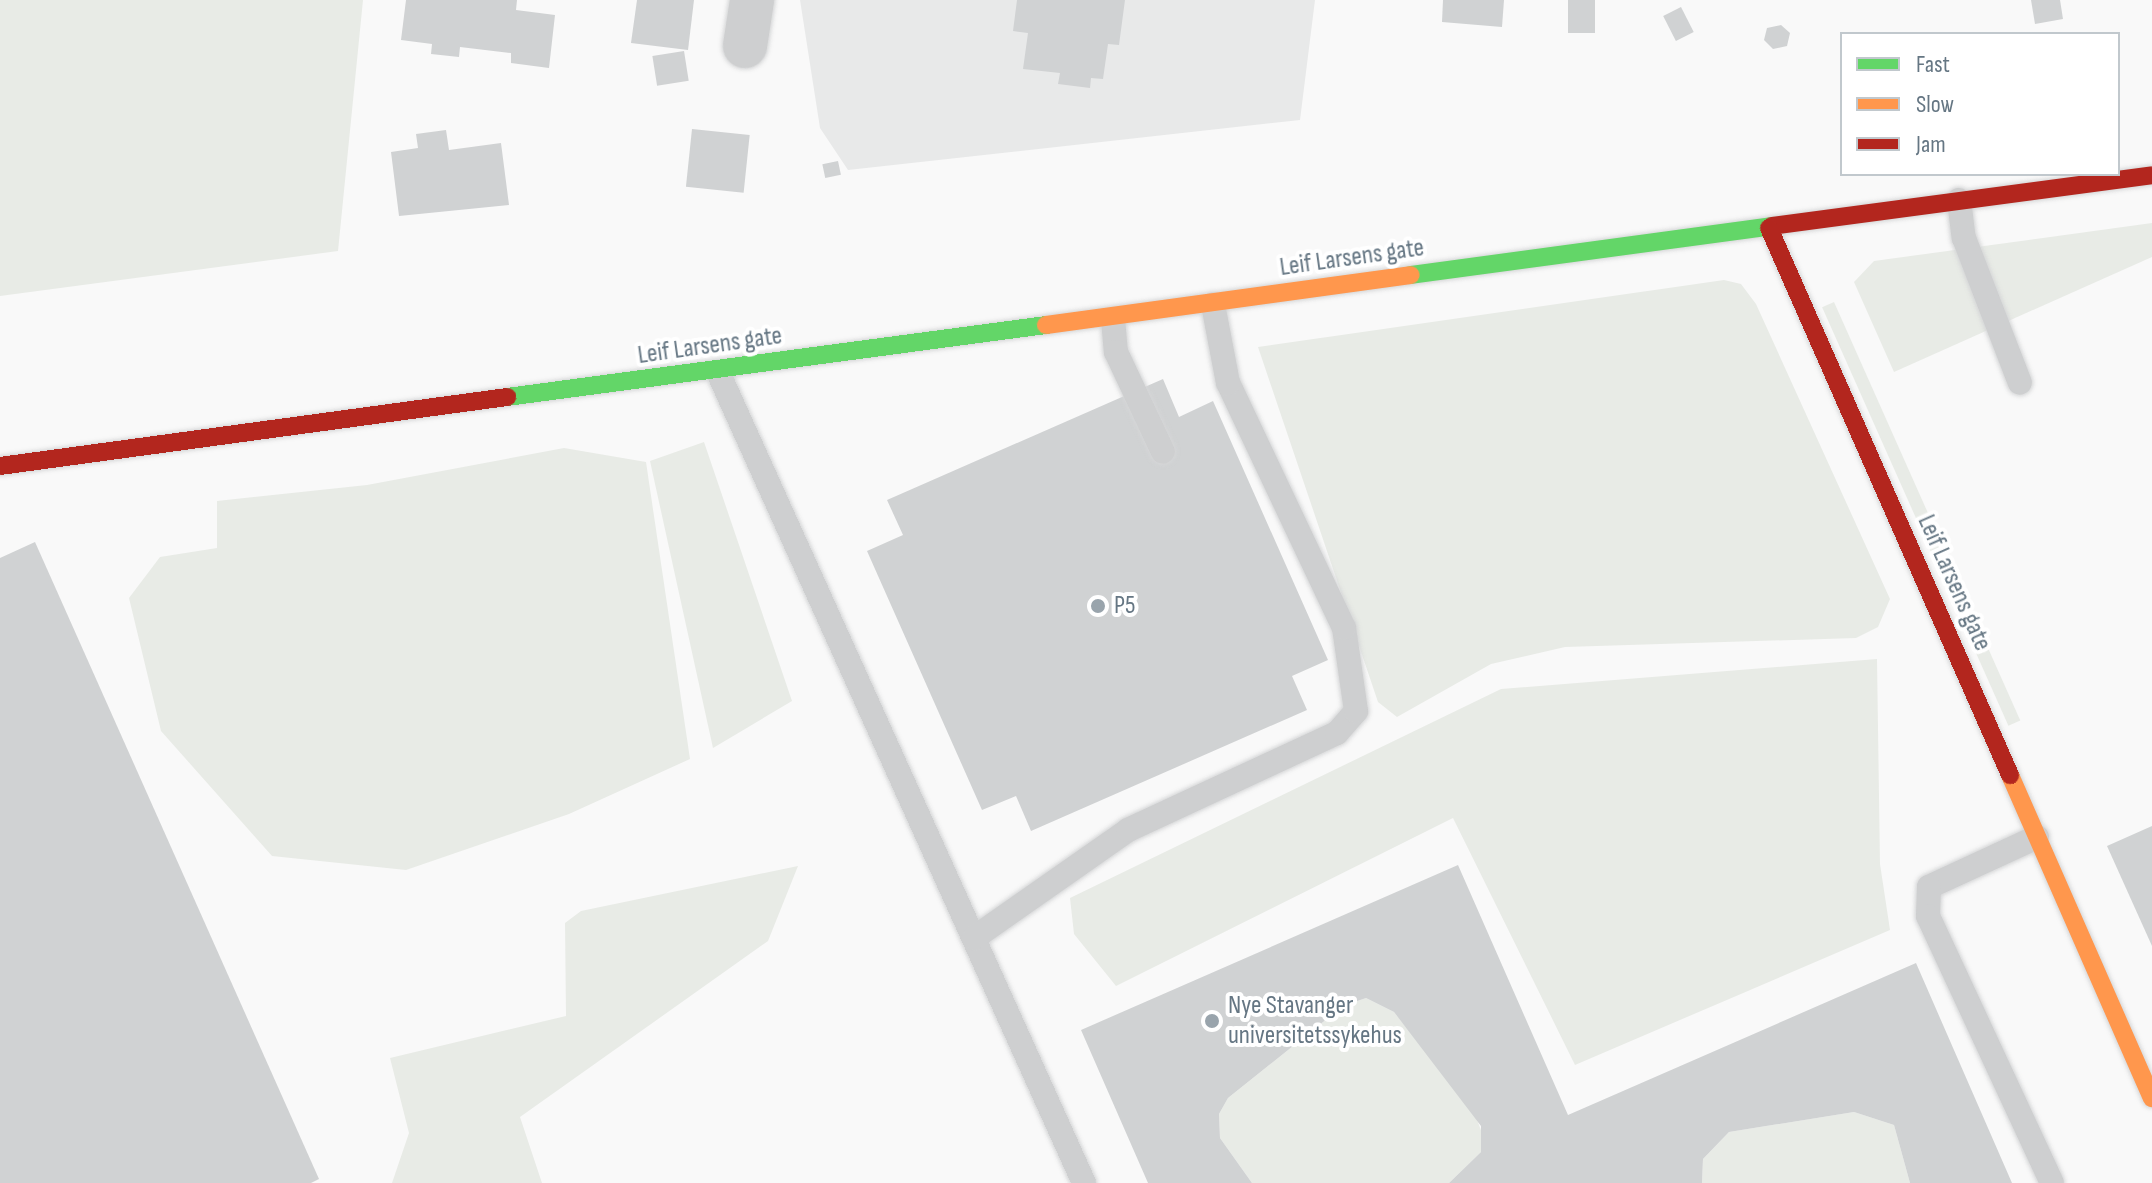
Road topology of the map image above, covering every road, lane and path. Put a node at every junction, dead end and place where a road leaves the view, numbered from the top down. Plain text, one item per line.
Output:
1 (752, 0) edge
2 (745, 46) dead end
3 (2152, 175) edge
4 (1959, 200) junction
5 (1769, 228) junction
6 (1213, 304) junction
7 (1113, 319) junction
8 (718, 372) junction
9 (2020, 383) dead end
10 (1163, 452) dead end
11 (0, 466) edge
12 (2037, 837) junction
13 (974, 938) junction
14 (2152, 1098) edge
15 (1084, 1183) edge
16 (2052, 1183) edge

1 - 2 street
3 - 4 street
4 - 5 street
4 - 9 lane
5 - 6 street, Leif Larsens gate
5 - 12 street, Leif Larsens gate
6 - 7 street, Leif Larsens gate
6 - 13 lane
7 - 8 street, Leif Larsens gate
7 - 10 lane
8 - 11 street, Leif Larsens gate
8 - 13 lane
12 - 14 street, Leif Larsens gate
12 - 16 lane
13 - 15 lane

